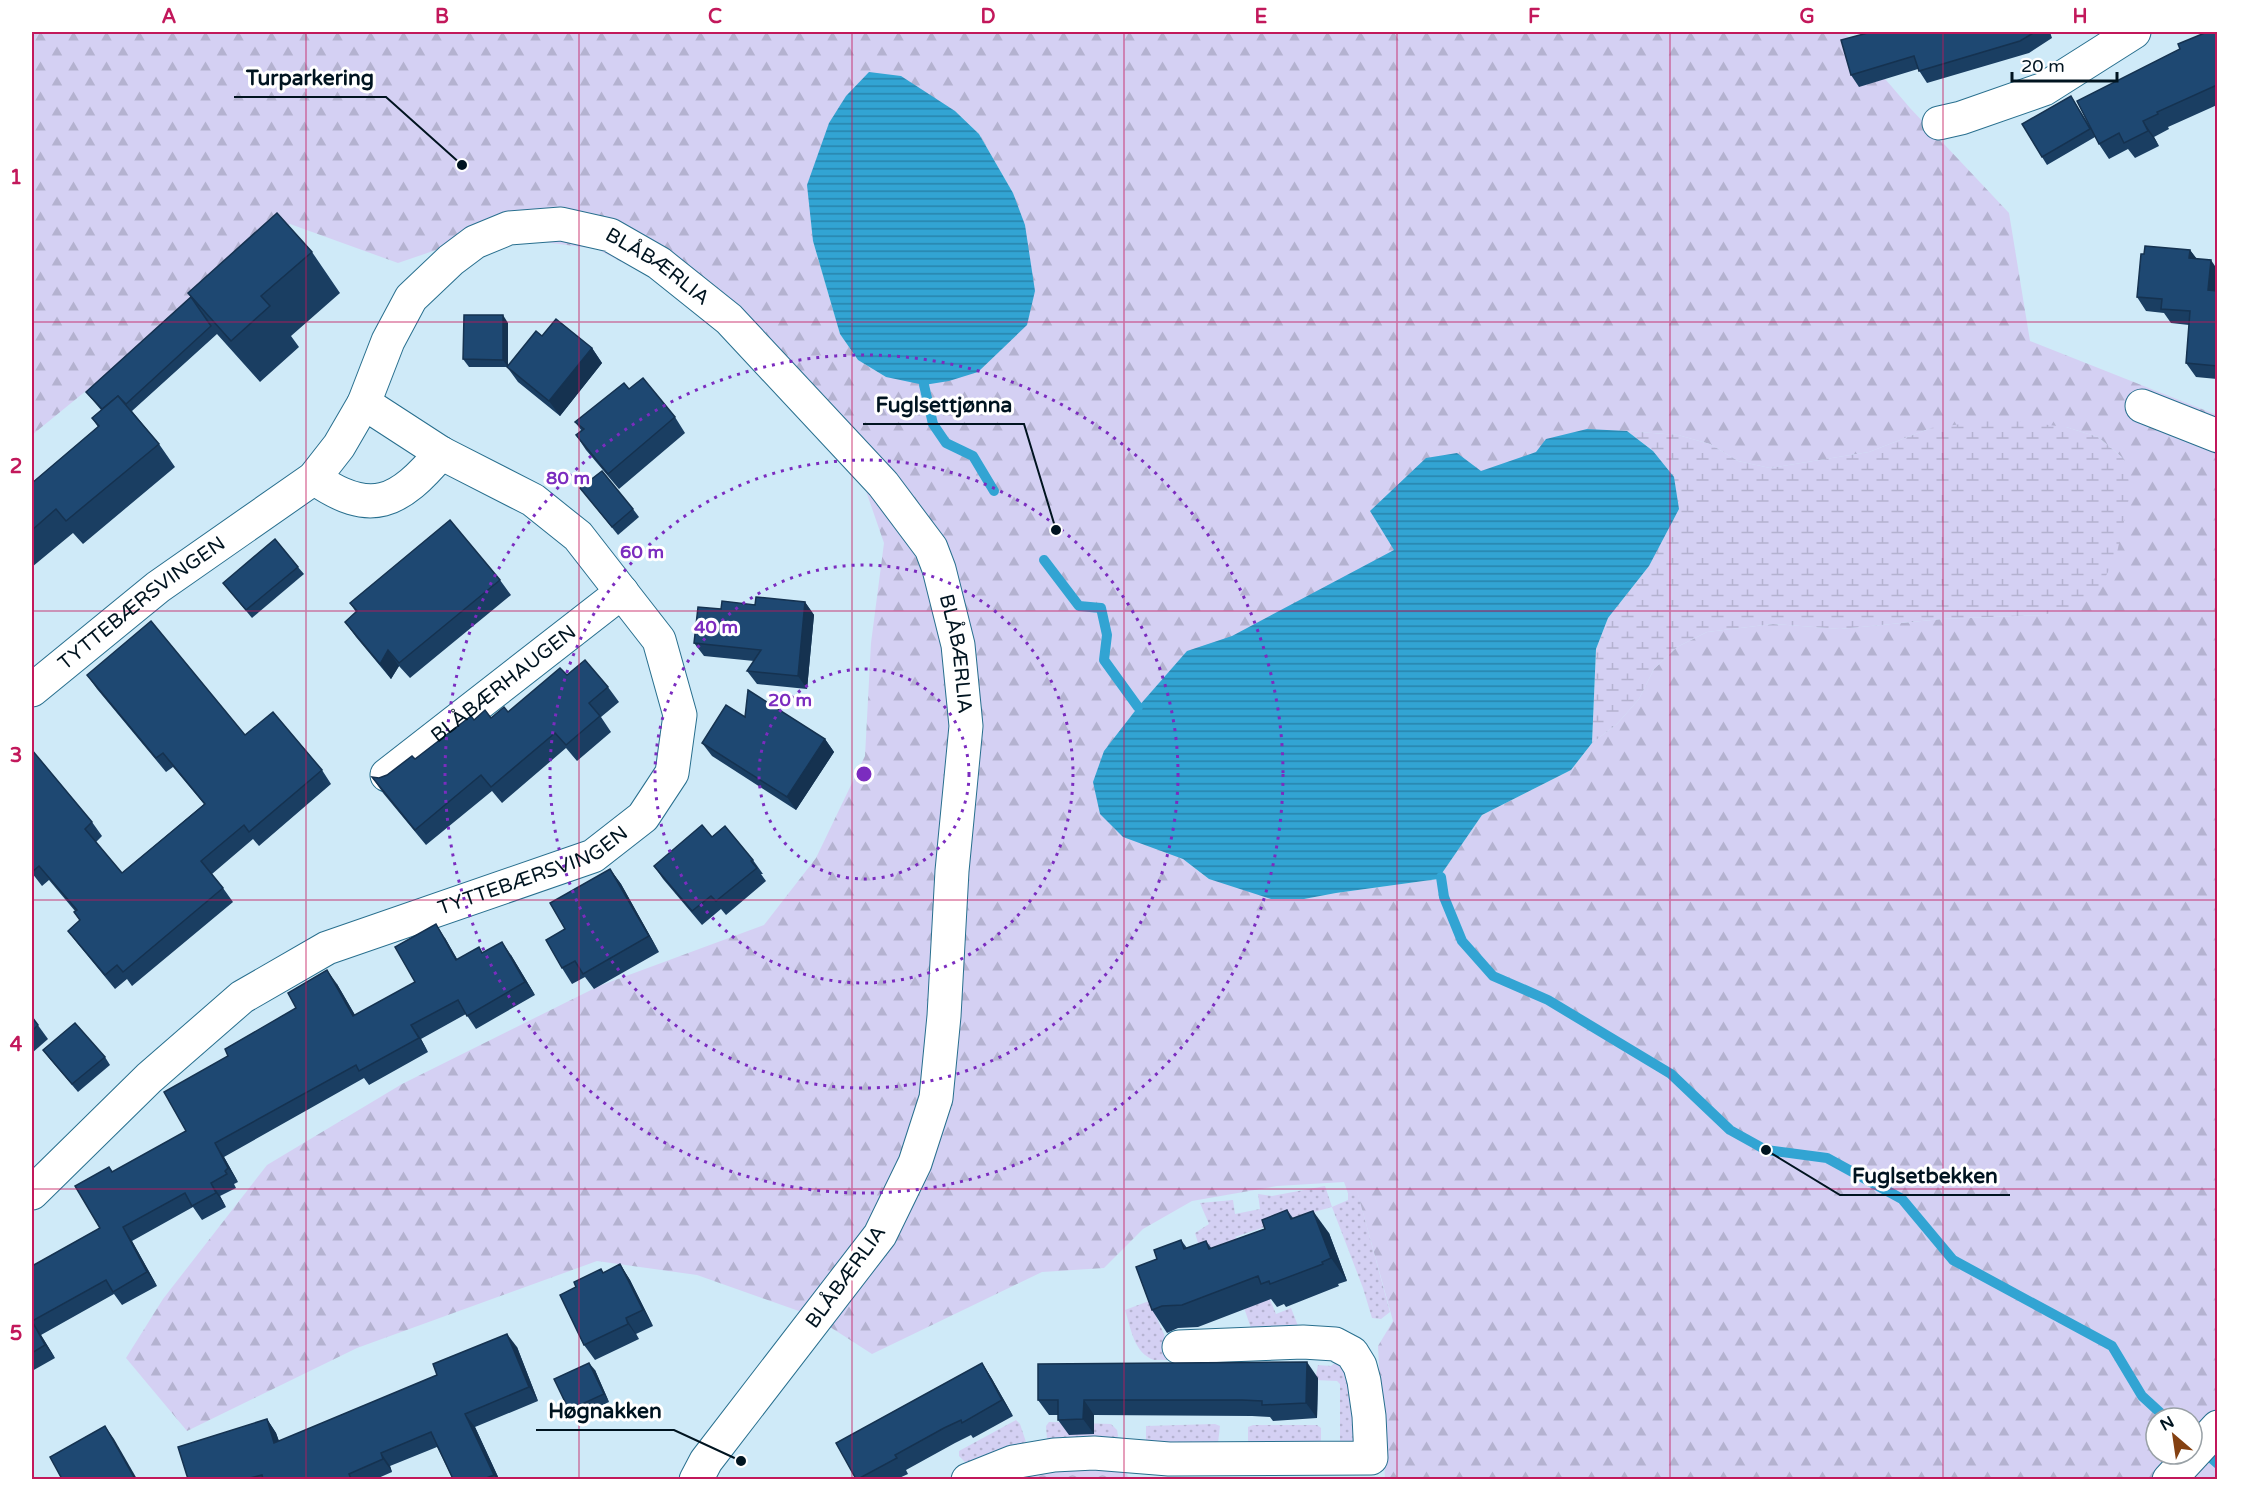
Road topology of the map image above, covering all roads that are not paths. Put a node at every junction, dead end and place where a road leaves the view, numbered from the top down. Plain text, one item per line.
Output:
1 (2134, 32) edge
2 (1940, 123) dead end
3 (364, 404) junction
4 (2142, 406) dead end
5 (2217, 436) edge
6 (441, 453) junction
7 (314, 478) junction
8 (622, 592) junction
9 (32, 690) edge
10 (387, 775) edge
11 (32, 1193) edge
12 (1179, 1347) dead end
13 (2217, 1427) edge
14 (1158, 1469) edge
15 (696, 1479) edge
16 (968, 1479) edge
17 (2169, 1479) edge

1 - 2 street
3 - 6 street, TYTTEBÆRSVINGEN
3 - 7 street, TYTTEBÆRSVINGEN
3 - 15 street, BLÅBÆRLIA
4 - 5 street
6 - 7 street
6 - 8 street, TYTTEBÆRSVINGEN
7 - 9 street, TYTTEBÆRSVINGEN
8 - 10 street, BLÅBÆRHAUGEN
8 - 11 street, TYTTEBÆRSVINGEN
12 - 14 street
13 - 17 street
14 - 16 street

